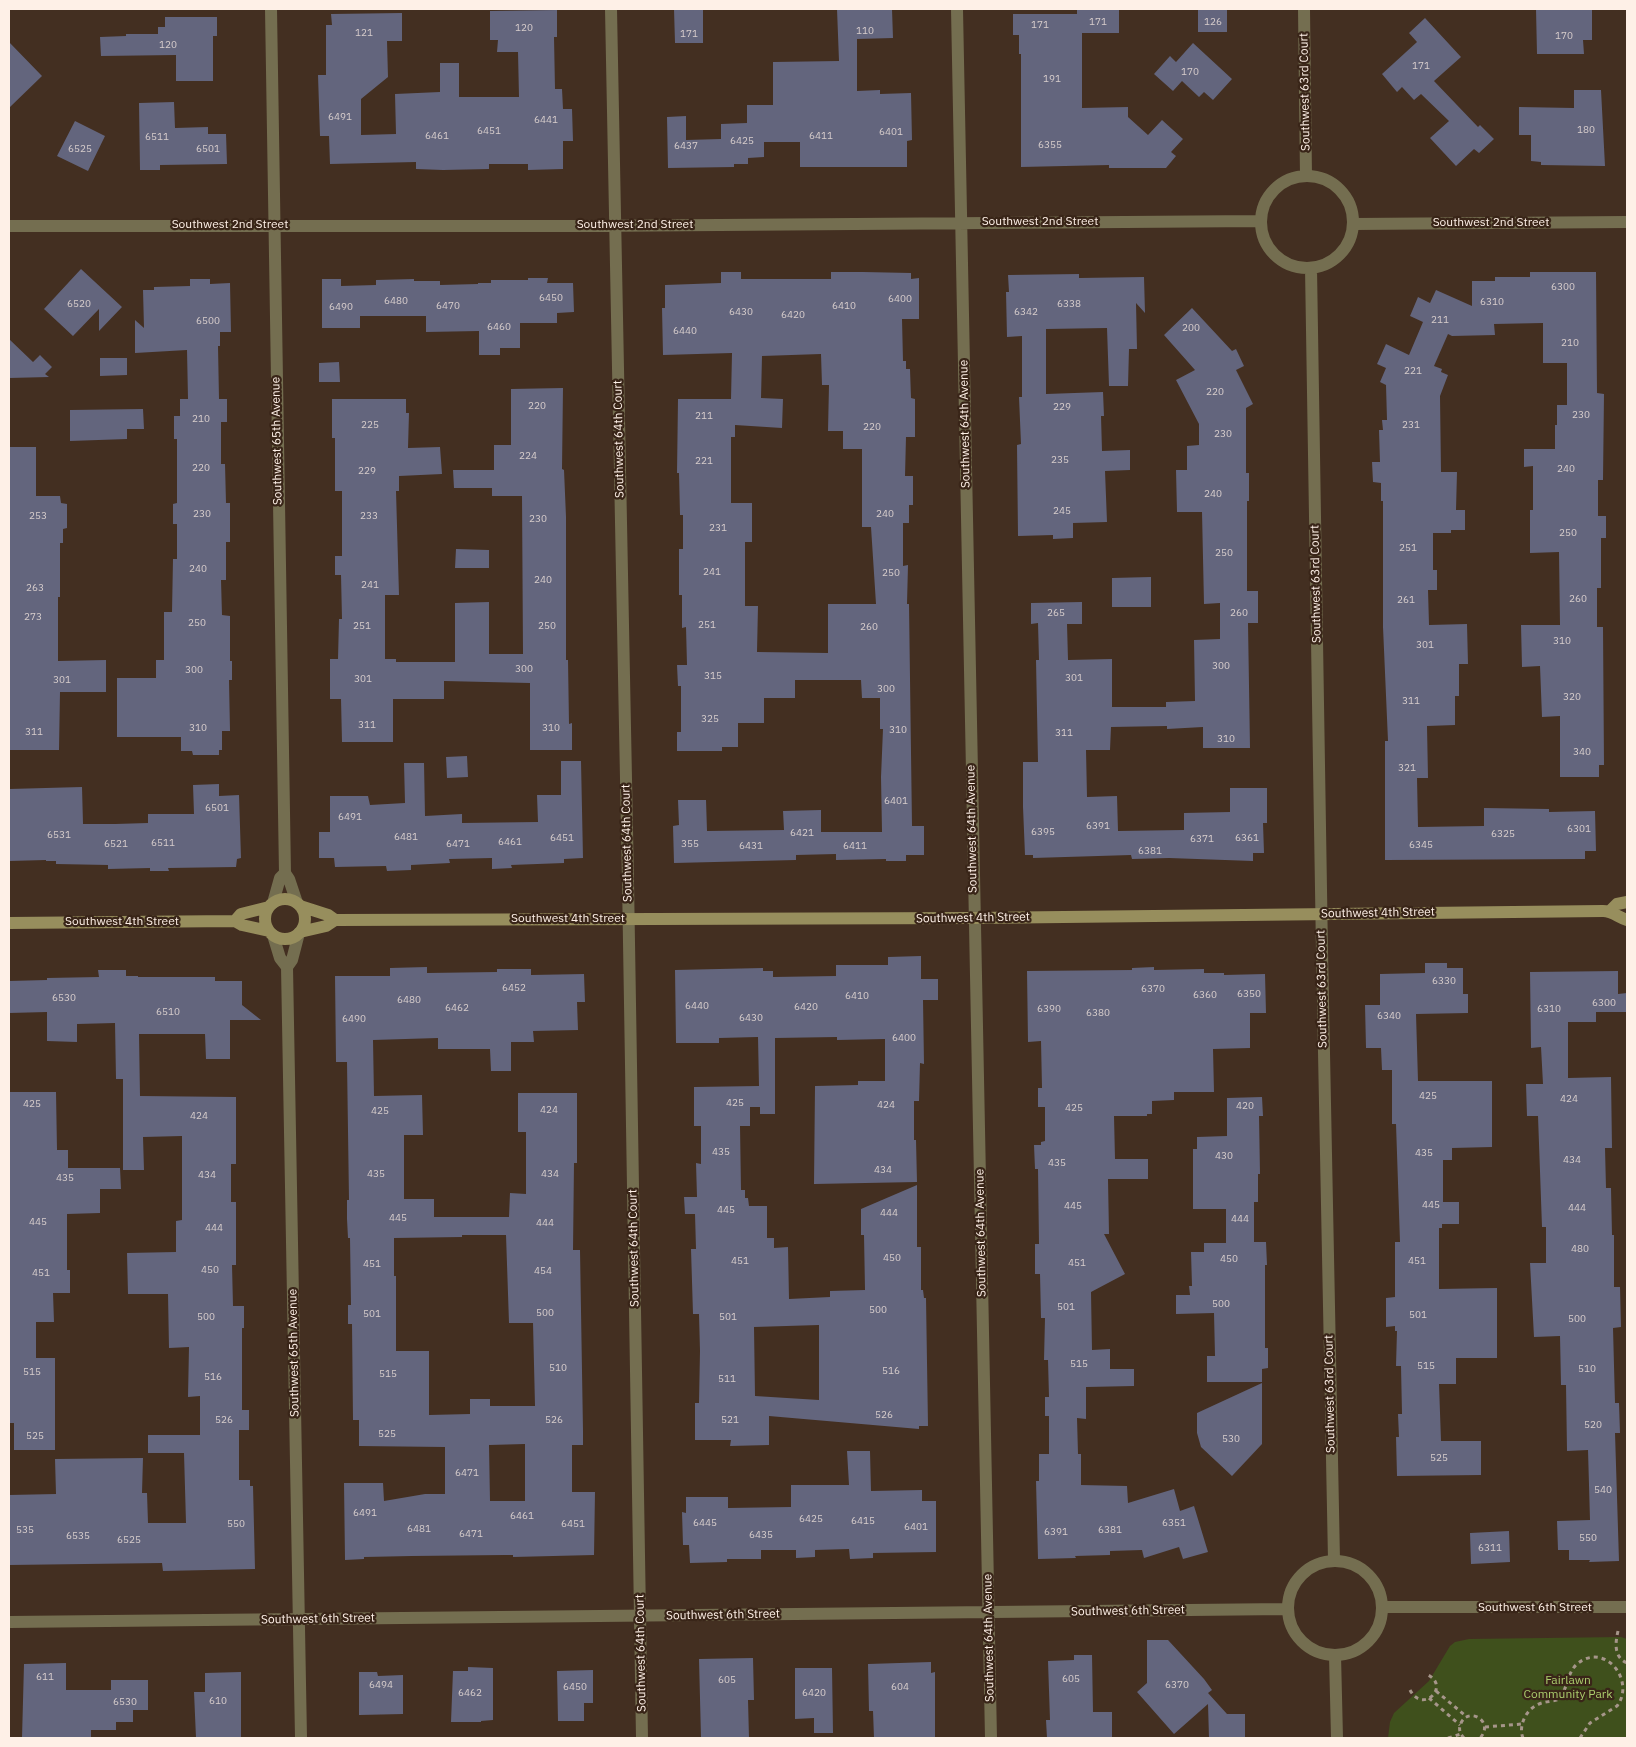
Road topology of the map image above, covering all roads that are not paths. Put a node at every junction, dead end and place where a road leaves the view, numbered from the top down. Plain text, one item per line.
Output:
1 (271, 9) edge
2 (611, 9) edge
3 (957, 9) edge
4 (1304, 9) edge
5 (1306, 176) junction
6 (1260, 221) junction
7 (1627, 222) edge
8 (962, 223) junction
9 (1354, 224) junction
10 (273, 225) junction
11 (9, 226) edge
12 (615, 226) junction
13 (1310, 268) junction
14 (285, 873) junction
15 (1627, 902) edge
16 (271, 905) junction
17 (299, 905) junction
18 (1610, 912) junction
19 (1321, 914) junction
20 (974, 918) junction
21 (628, 919) junction
22 (335, 920) junction
23 (1627, 920) edge
24 (235, 921) junction
25 (9, 923) edge
26 (300, 932) junction
27 (271, 933) junction
28 (287, 967) junction
29 (1334, 1560) junction
30 (1382, 1607) junction
31 (1627, 1607) edge
32 (1287, 1609) junction
33 (988, 1612) junction
34 (640, 1615) junction
35 (299, 1619) junction
36 (9, 1622) edge
37 (1335, 1655) junction
38 (301, 1738) edge
39 (642, 1738) edge
40 (990, 1738) edge
41 (1337, 1738) edge

1 - 10 street, Southwest 65th Avenue
2 - 12 street, Southwest 64th Court
3 - 8 street, Southwest 64th Avenue
4 - 5 street, Southwest 63rd Court
5 - 6 street
5 - 9 street
6 - 8 street, Southwest 2nd Street
6 - 13 street
7 - 9 street, Southwest 2nd Street
8 - 12 street, Southwest 2nd Street
8 - 20 street, Southwest 64th Avenue
9 - 13 street
10 - 11 street, Southwest 2nd Street
10 - 12 street, Southwest 2nd Street
10 - 14 street, Southwest 65th Avenue
12 - 21 street, Southwest 64th Court
13 - 19 street, Southwest 63rd Court
14 - 16 street, Southwest 65th Avenue
14 - 17 street, Southwest 65th Avenue
15 - 18 street
16 - 17 street, Southwest 4th Street
16 - 24 street, Southwest 4th Street
16 - 27 street
17 - 22 street, Southwest 4th Street
17 - 26 street
18 - 19 street, Southwest 4th Street
18 - 23 street, Southwest 4th Street
19 - 20 street, Southwest 4th Street
19 - 29 street, Southwest 63rd Court
20 - 21 street, Southwest 4th Street
20 - 33 street, Southwest 64th Avenue
21 - 22 street, Southwest 4th Street
21 - 34 street, Southwest 64th Court
22 - 26 street, Southwest 4th Street
24 - 25 street, Southwest 4th Street
24 - 27 street, Southwest 4th Street
26 - 27 street, Southwest 4th Street
26 - 28 street, Southwest 65th Avenue
27 - 28 street, Southwest 65th Avenue
28 - 35 street, Southwest 65th Avenue
29 - 30 street
29 - 32 street
30 - 31 street, Southwest 6th Street
30 - 37 street
32 - 33 street, Southwest 6th Street
32 - 37 street
33 - 34 street, Southwest 6th Street
33 - 40 street, Southwest 64th Avenue
34 - 35 street, Southwest 6th Street
34 - 39 street, Southwest 64th Court
35 - 36 street, Southwest 6th Street
35 - 38 street, Southwest 65th Avenue
37 - 41 street

